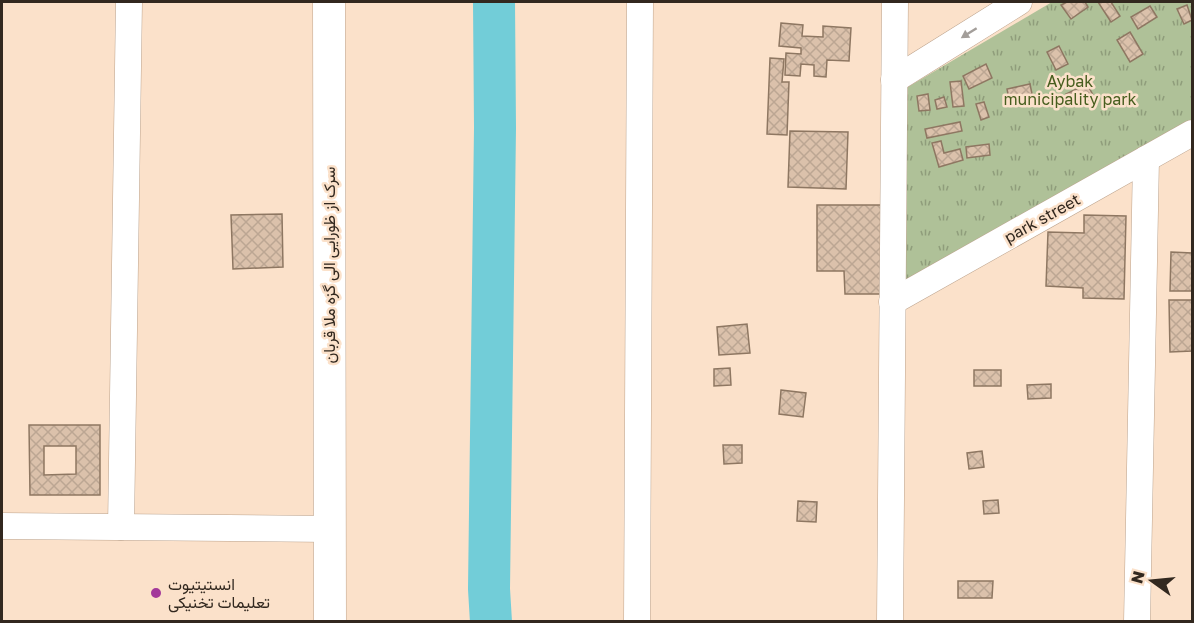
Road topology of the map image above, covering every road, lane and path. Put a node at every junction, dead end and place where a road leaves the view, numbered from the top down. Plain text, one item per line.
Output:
1 (129, 2) edge
2 (329, 2) edge
3 (640, 2) edge
4 (894, 2) edge
5 (1019, 2) edge
6 (894, 80) junction
7 (1192, 133) edge
8 (1146, 159) junction
9 (892, 302) junction
10 (2, 526) edge
11 (121, 527) junction
12 (330, 529) junction
13 (330, 621) edge
14 (637, 621) edge
15 (890, 621) edge
16 (1137, 621) edge

1 - 11 street
2 - 12 street, سرک از ظورایی الی گزه ملا قربان
3 - 14 street
4 - 6 street
5 -> 6 street
6 - 9 street
7 - 8 street, park street
8 - 9 street, park street
8 - 16 street
9 - 15 street
10 - 11 street
11 - 12 street
12 - 13 street, سرک از ظورایی الی گزه ملا قربان

